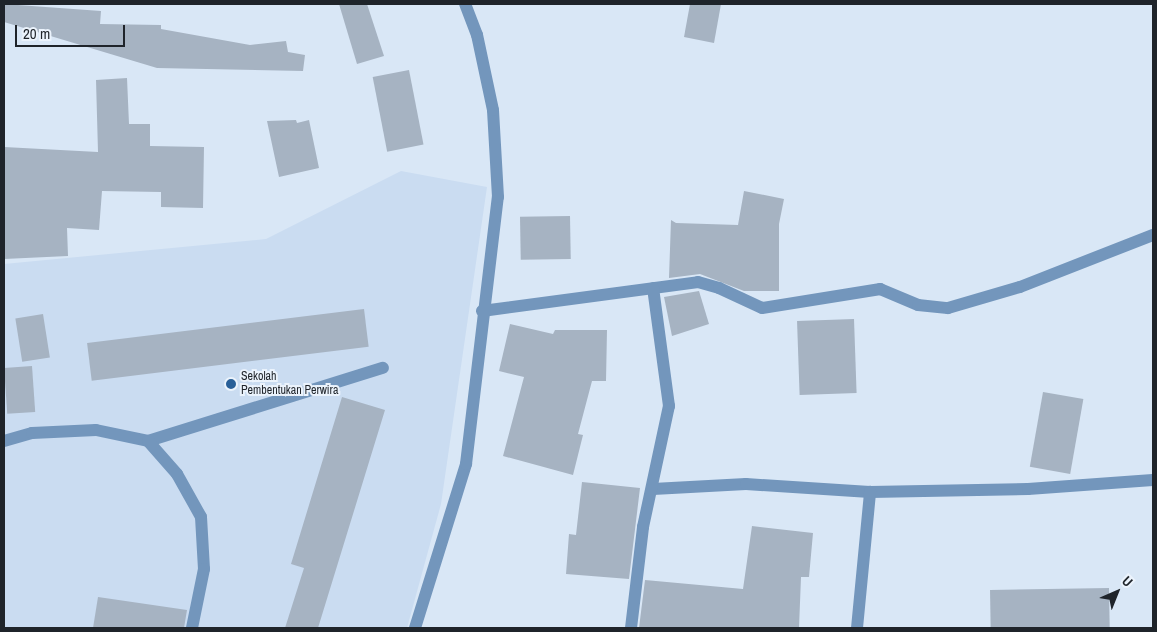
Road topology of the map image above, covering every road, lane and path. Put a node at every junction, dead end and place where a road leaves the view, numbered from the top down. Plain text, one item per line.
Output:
1 (465, 4) edge
2 (1153, 235) edge
3 (653, 288) junction
4 (482, 311) junction
5 (383, 368) dead end
6 (4, 441) edge
7 (148, 441) junction
8 (1153, 480) edge
9 (653, 489) junction
10 (870, 492) junction
11 (192, 628) edge
12 (415, 628) edge
13 (631, 628) edge
14 (857, 628) edge

1 - 4 street
2 - 3 street
3 - 4 street
3 - 9 street
4 - 12 street
5 - 7 street
6 - 7 street
7 - 11 street
8 - 10 street
9 - 10 street
9 - 13 street
10 - 14 street

